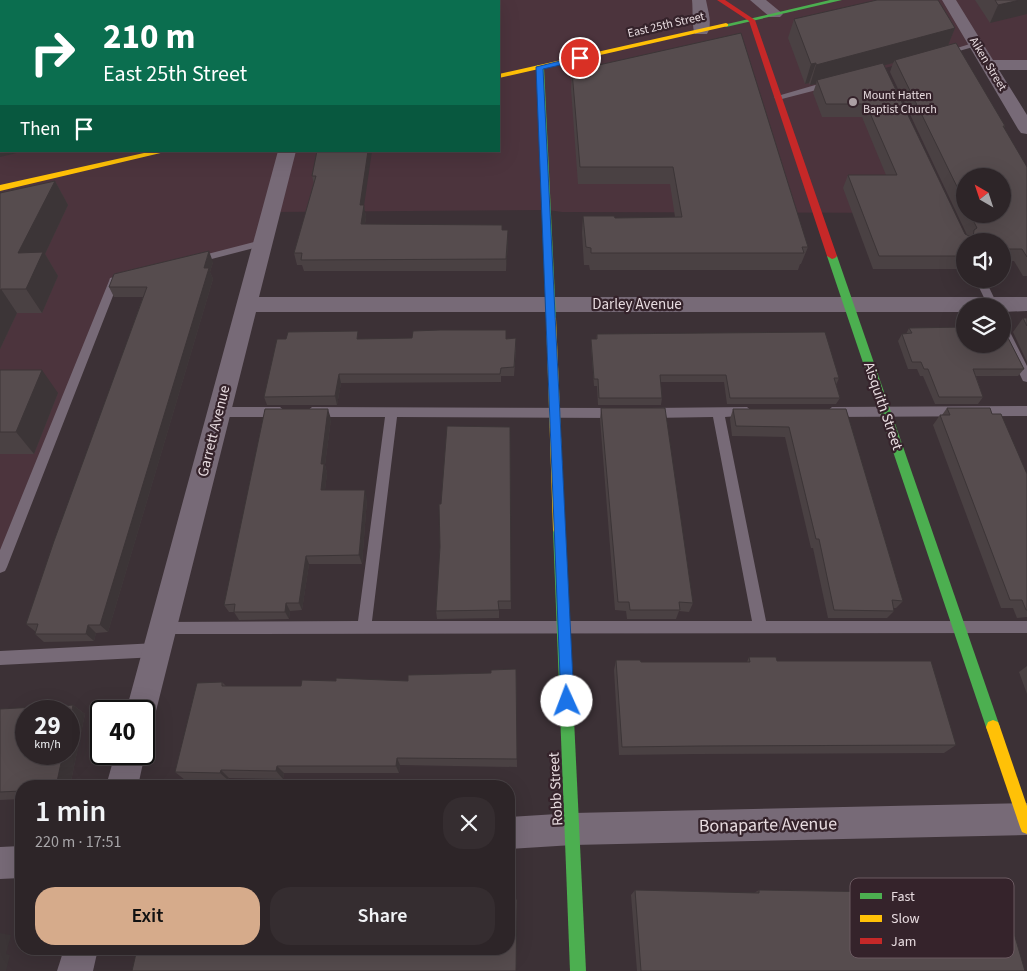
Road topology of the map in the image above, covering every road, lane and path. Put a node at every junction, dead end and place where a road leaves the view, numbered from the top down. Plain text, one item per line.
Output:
1 (700, 0) edge
2 (720, 0) edge
3 (756, 0) edge
4 (839, 0) edge
5 (949, 0) edge
6 (809, 3) edge
7 (774, 14) junction
8 (752, 20) junction
9 (700, 31) junction
10 (976, 45) junction
11 (939, 55) edge
12 (988, 65) junction
13 (1027, 65) edge
14 (540, 67) junction
15 (500, 76) edge
16 (835, 82) edge
17 (778, 97) junction
18 (1027, 129) edge
19 (161, 152) edge
20 (286, 152) edge
21 (0, 188) edge
22 (262, 243) junction
23 (188, 262) edge
24 (132, 276) edge
25 (550, 304) junction
26 (849, 304) junction
27 (1011, 304) edge
28 (1027, 304) edge
29 (246, 305) junction
30 (956, 305) edge
31 (1011, 345) edge
32 (1027, 378) edge
33 (1027, 411) edge
34 (219, 412) junction
35 (392, 412) junction
36 (718, 412) junction
37 (757, 412) edge
38 (816, 412) edge
39 (886, 412) junction
40 (555, 413) junction
41 (0, 567) edge
42 (1027, 626) edge
43 (760, 627) junction
44 (959, 627) junction
45 (364, 628) junction
46 (564, 628) junction
47 (160, 639) junction
48 (0, 658) edge
49 (145, 700) edge
50 (127, 765) edge
51 (124, 780) edge
52 (1026, 822) edge
53 (573, 829) junction
54 (515, 833) edge
55 (15, 862) edge
56 (0, 863) edge
57 (79, 955) edge
58 (75, 971) edge
59 (578, 971) edge

1 - 9 street
2 - 8 street
3 - 7 street
4 - 6 street, East 25th Street
5 - 10 street, Aiken Street
6 - 7 street, East 25th Street
7 - 8 street, East 25th Street
8 - 9 street, East 25th Street
8 - 17 street, Aisquith Street
9 - 14 street, East 25th Street
10 - 11 lane
10 - 12 street, Aiken Street
12 - 13 street
12 - 18 street, Aiken Street
14 - 15 street, East 25th Street
14 - 25 street, Robb Street
16 - 17 lane
17 - 26 street, Aisquith Street
19 - 21 street
20 - 22 street, Garrett Avenue
22 - 23 lane
22 - 29 street, Garrett Avenue
24 - 41 lane
25 - 26 street, Darley Avenue
25 - 29 street, Darley Avenue
25 - 40 street, Robb Street
26 - 30 street, Darley Avenue
26 - 39 street, Aisquith Street
27 - 28 street, Darley Avenue
29 - 34 street, Garrett Avenue
31 - 32 lane
33 - 39 lane
34 - 35 lane
34 - 47 street, Garrett Avenue
35 - 40 lane
35 - 45 lane
36 - 37 lane
36 - 40 lane
36 - 43 lane
38 - 39 lane
39 - 44 street, Aisquith Street
40 - 46 street, Robb Street
42 - 44 lane
43 - 44 lane
43 - 46 lane
44 - 52 street, Aisquith Street
45 - 46 lane
45 - 47 lane
46 - 53 street, Robb Street
47 - 48 lane
47 - 49 street, Garrett Avenue
50 - 51 street
52 - 53 street, Bonaparte Avenue
53 - 54 street, Bonaparte Avenue
53 - 59 street, Robb Street
55 - 56 street
57 - 58 street

